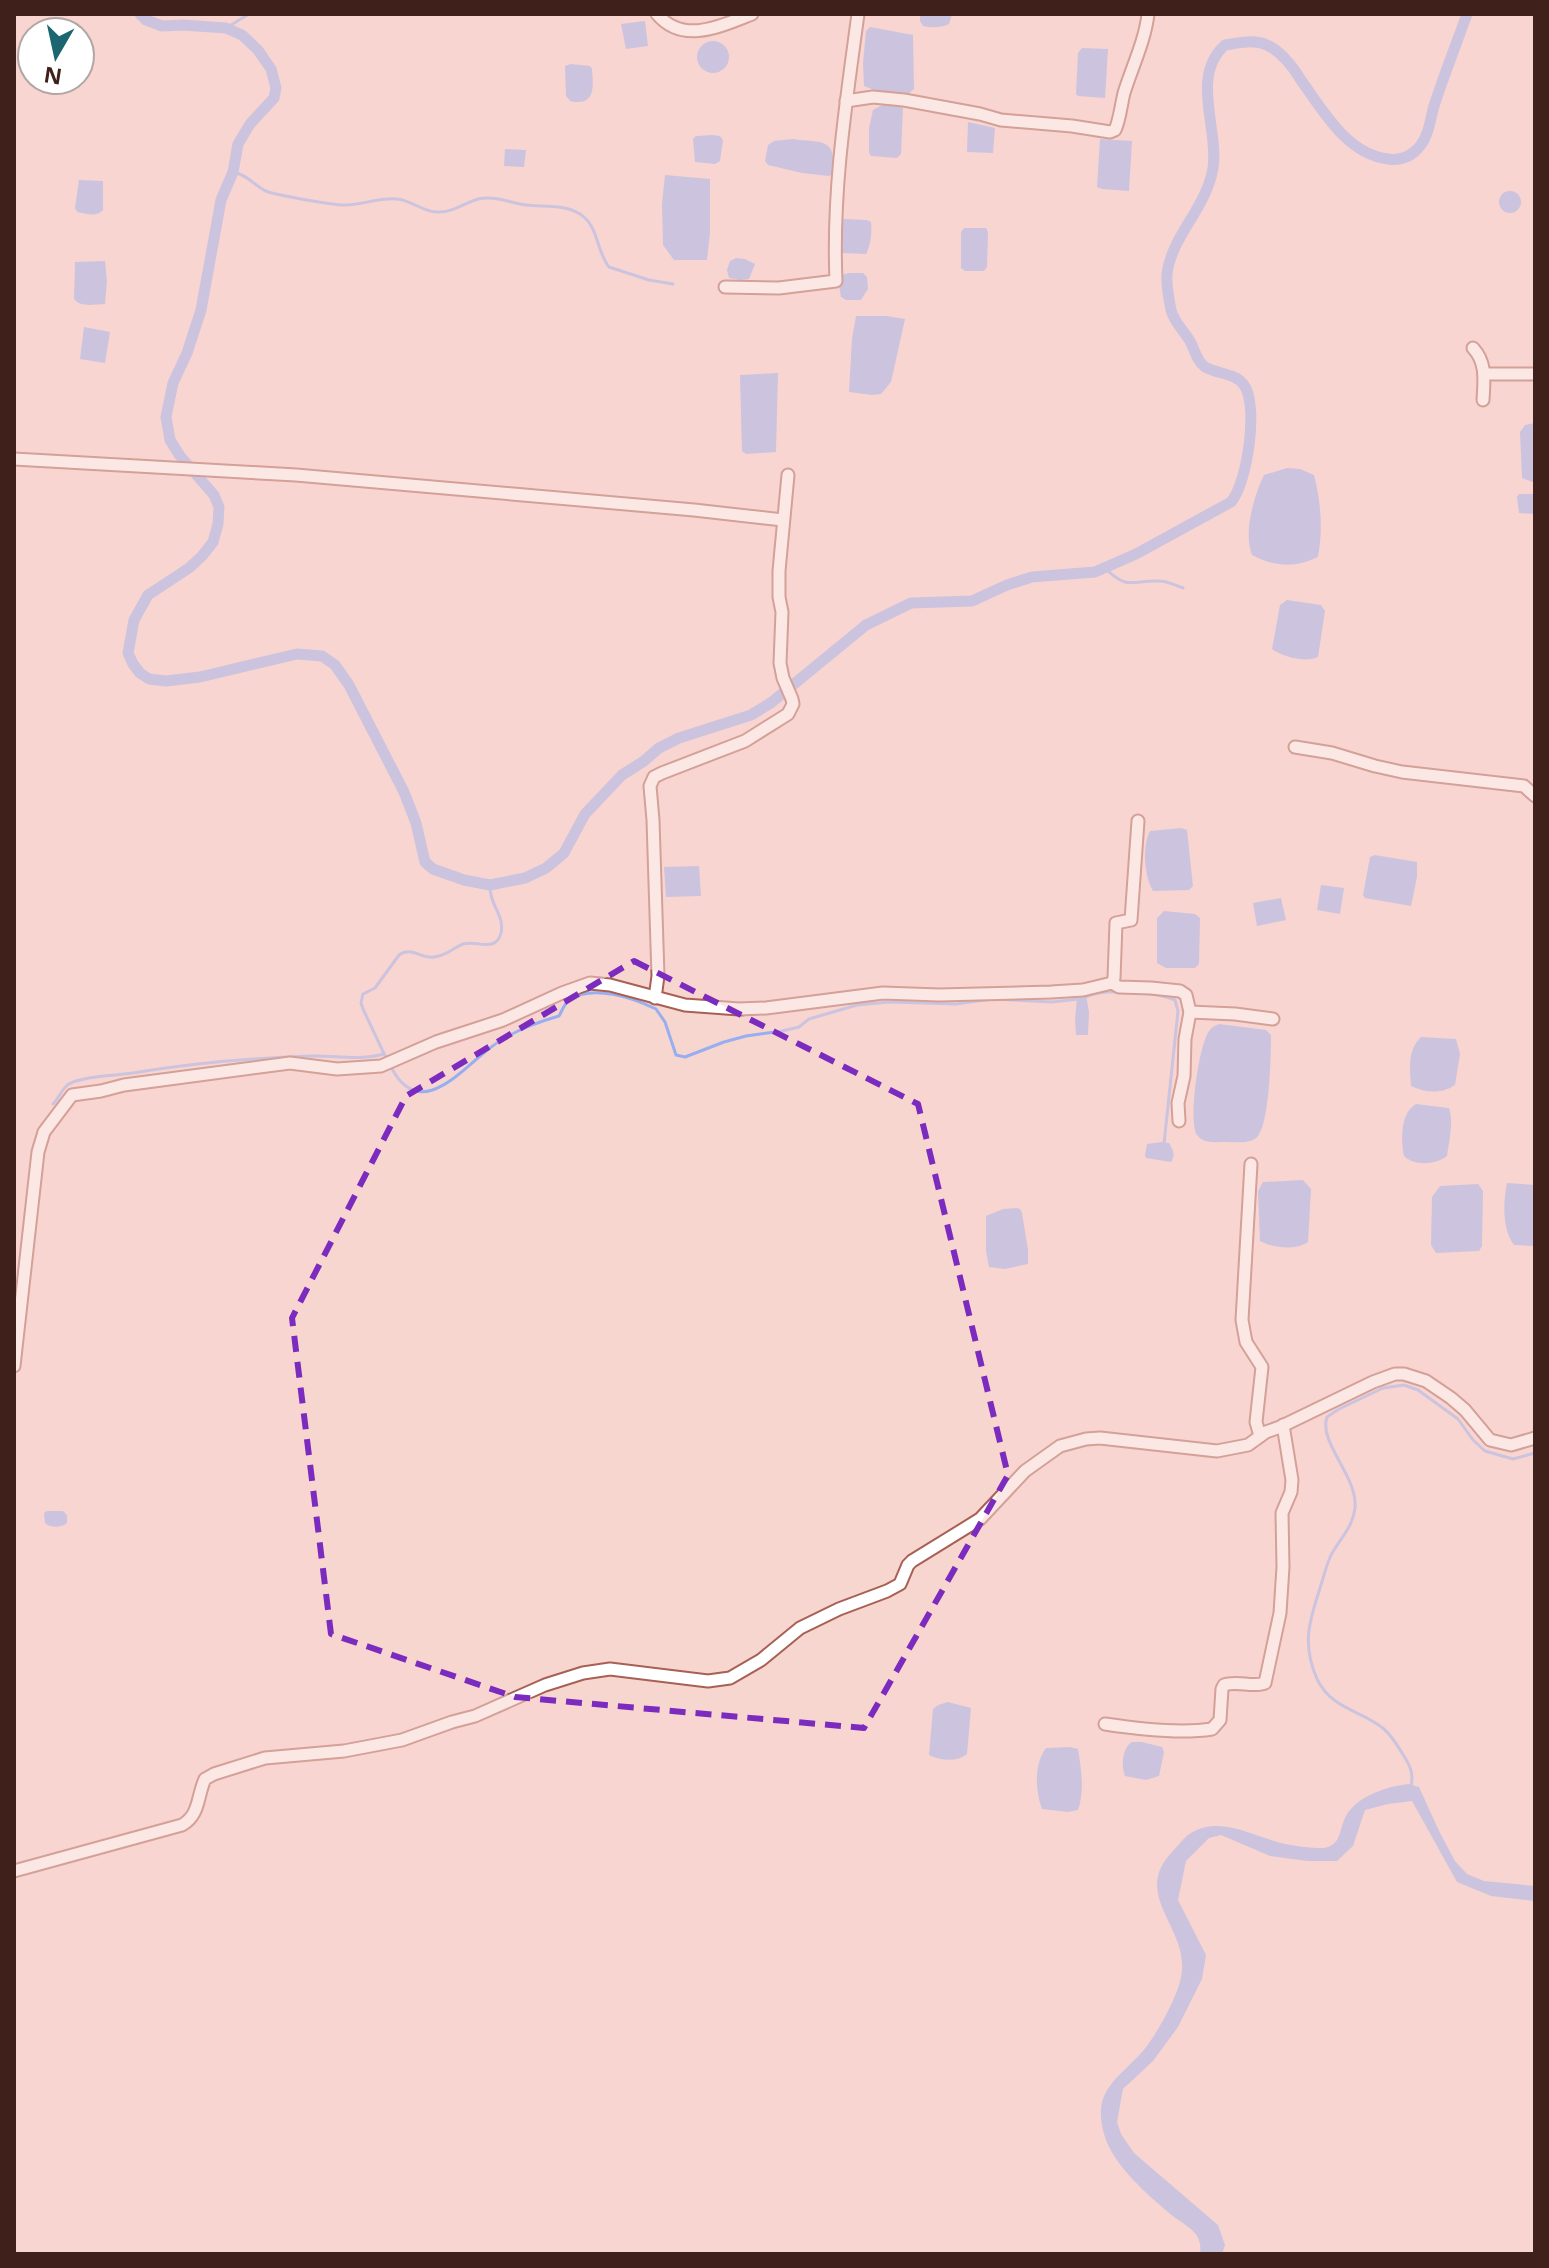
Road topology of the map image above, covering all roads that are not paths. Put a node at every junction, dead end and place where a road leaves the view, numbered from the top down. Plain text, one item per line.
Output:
1 (657, 14) edge
2 (752, 14) edge
3 (858, 14) edge
4 (1148, 14) edge
5 (846, 101) junction
6 (725, 287) dead end
7 (1473, 348) dead end
8 (1484, 374) junction
9 (1535, 374) edge
10 (1483, 400) dead end
11 (14, 459) edge
12 (788, 475) dead end
13 (783, 520) junction
14 (1295, 747) dead end
15 (1535, 796) edge
16 (1138, 821) dead end
17 (1112, 983) junction
18 (655, 998) junction
19 (1190, 1012) junction
20 (1273, 1019) dead end
21 (1179, 1121) dead end
22 (1251, 1164) dead end
23 (14, 1366) edge
24 (1283, 1425) junction
25 (1260, 1436) junction
26 (1535, 1438) edge
27 (1105, 1724) dead end
28 (14, 1871) edge

1 - 2 street
3 - 5 street
4 - 5 street
5 - 6 street
7 - 8 street
8 - 9 street
8 - 10 street
11 - 13 street
12 - 13 street
13 - 18 street
14 - 15 street
16 - 17 street
17 - 18 street
17 - 19 street
18 - 23 street
19 - 20 street
19 - 21 street
22 - 25 street
24 - 25 street
24 - 26 street
24 - 27 street
25 - 28 street

